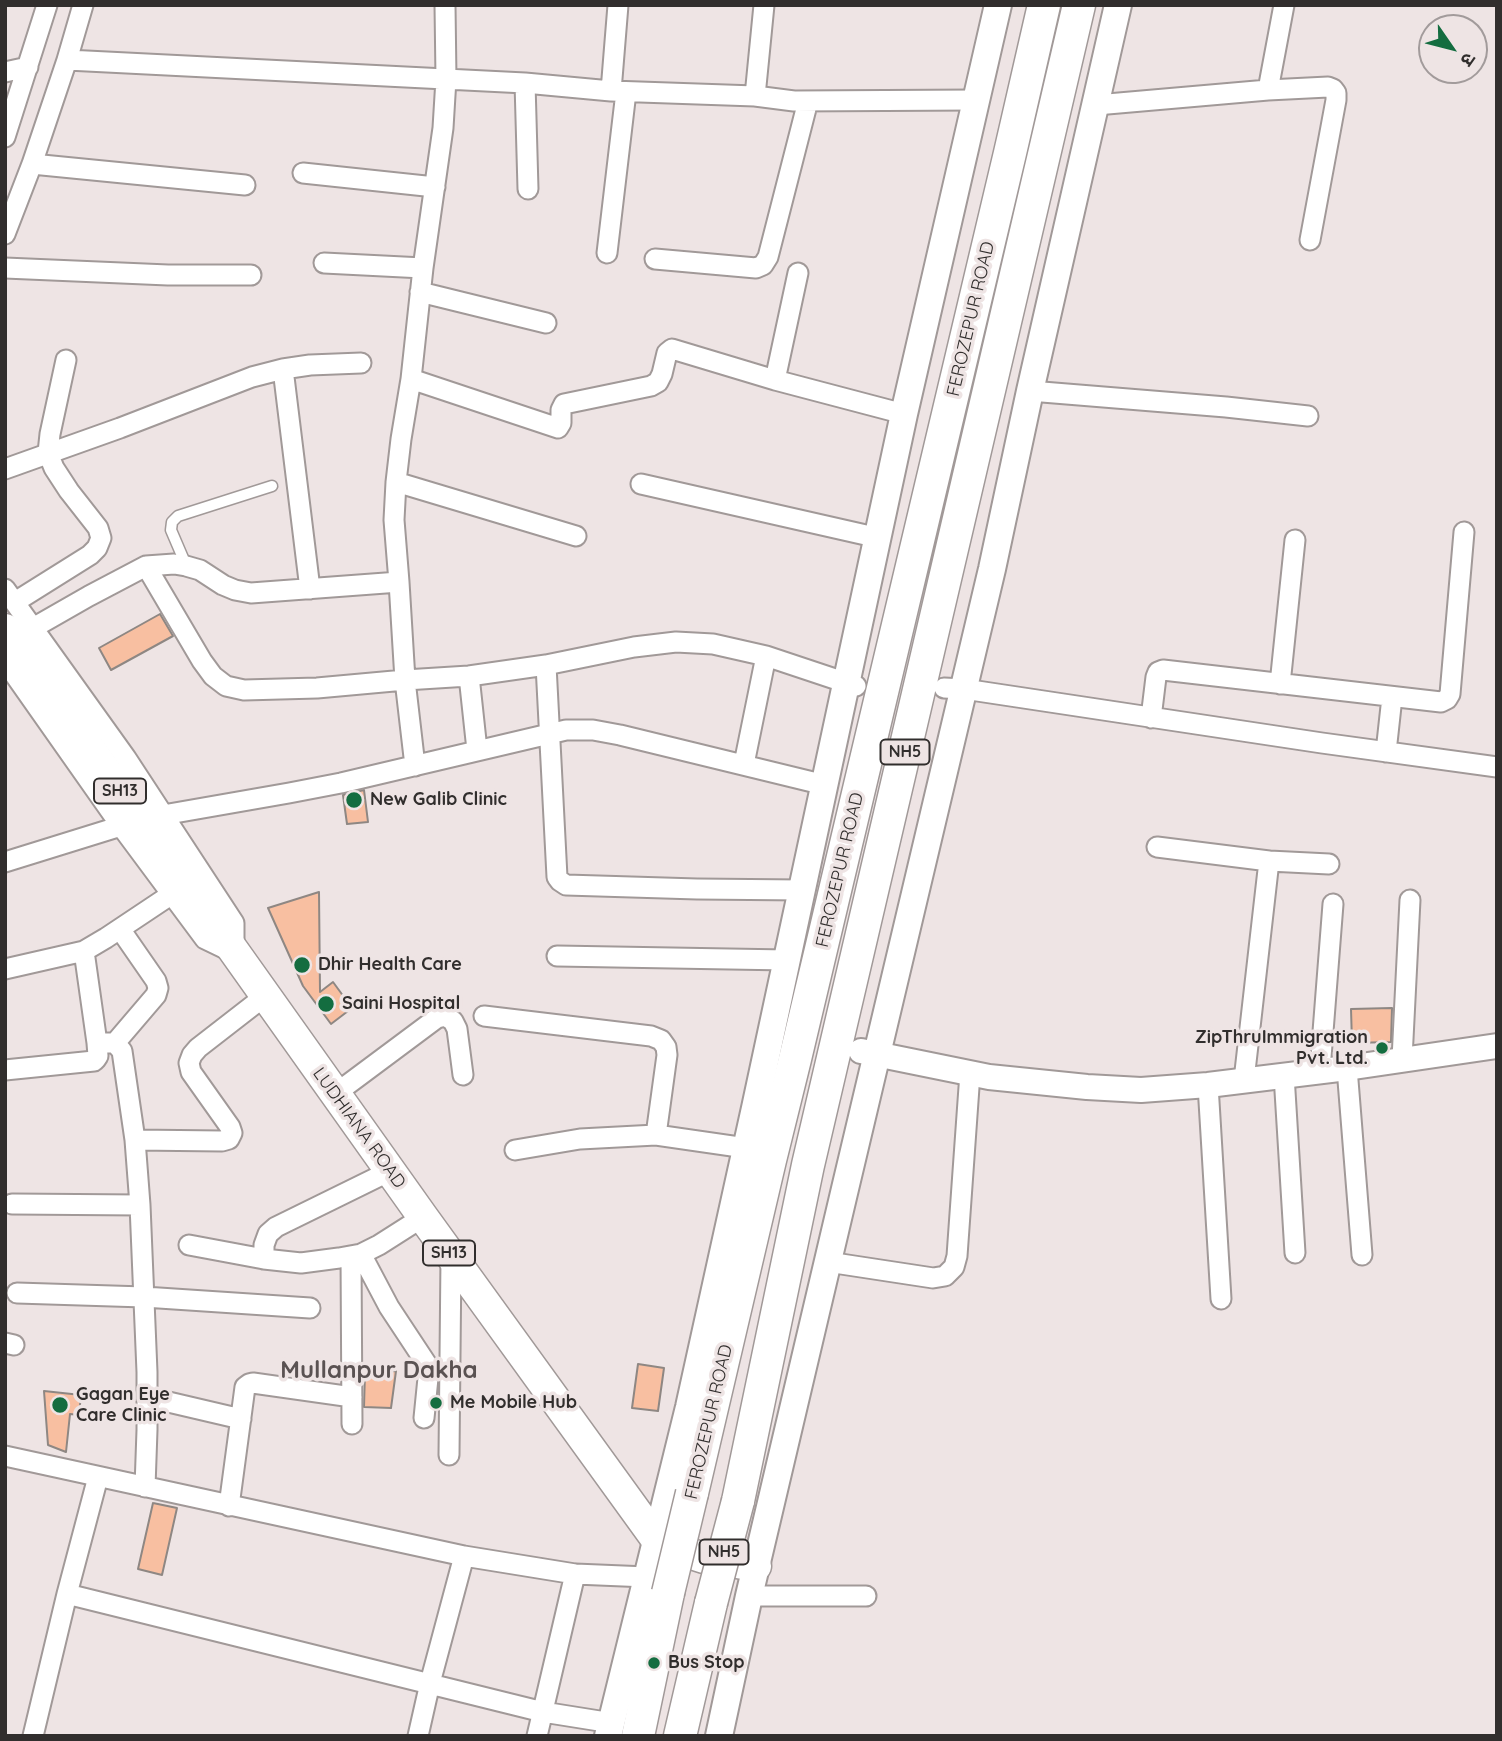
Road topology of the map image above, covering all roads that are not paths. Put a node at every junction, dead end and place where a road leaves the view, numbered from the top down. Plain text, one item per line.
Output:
1 (47, 5) edge
2 (83, 5) edge
3 (438, 5) edge
4 (444, 5) edge
5 (618, 5) edge
6 (764, 5) edge
7 (998, 5) edge
8 (1044, 5) edge
9 (1079, 5) edge
10 (1118, 5) edge
11 (1284, 5) edge
12 (67, 60) junction
13 (27, 67) junction
14 (5, 72) edge
15 (446, 79) junction
16 (525, 83) junction
17 (1268, 90) junction
18 (618, 91) junction
19 (755, 96) junction
20 (976, 100) junction
21 (808, 101) junction
22 (1096, 104) junction
23 (5, 137) edge
24 (32, 164) junction
25 (303, 173) dead end
26 (246, 185) dead end
27 (435, 187) junction
28 (528, 189) dead end
29 (5, 234) edge
30 (1310, 240) dead end
31 (607, 253) dead end
32 (655, 259) dead end
33 (324, 263) dead end
34 (5, 268) edge
35 (423, 268) junction
36 (798, 273) dead end
37 (251, 275) dead end
38 (420, 292) junction
39 (545, 323) dead end
40 (66, 360) dead end
41 (361, 363) dead end
42 (283, 369) junction
43 (411, 379) junction
44 (775, 380) junction
45 (1030, 391) junction
46 (904, 414) junction
47 (1308, 416) dead end
48 (48, 453) junction
49 (5, 469) edge
50 (396, 482) junction
51 (641, 484) dead end
52 (272, 486) dead end
53 (1464, 532) dead end
54 (576, 536) dead end
55 (879, 538) junction
56 (1295, 540) dead end
57 (146, 566) junction
58 (186, 566) junction
59 (399, 582) junction
60 (310, 589) junction
61 (15, 612) edge
62 (766, 656) junction
63 (5, 661) edge
64 (546, 665) junction
65 (469, 676) junction
66 (405, 680) junction
67 (1280, 684) junction
68 (852, 685) junction
69 (954, 688) junction
70 (1392, 697) junction
71 (1151, 718) junction
72 (550, 734) junction
73 (477, 750) junction
74 (1386, 752) junction
75 (744, 764) junction
76 (415, 766) junction
77 (1497, 766) edge
78 (825, 785) junction
79 (163, 814) junction
80 (121, 826) junction
81 (1157, 847) dead end
82 (5, 862) edge
83 (1269, 862) junction
84 (1329, 864) dead end
85 (802, 890) junction
86 (172, 894) junction
87 (1410, 900) dead end
88 (1333, 904) dead end
89 (120, 929) junction
90 (84, 951) junction
91 (234, 953) junction
92 (557, 956) dead end
93 (787, 960) junction
94 (5, 969) edge
95 (265, 996) junction
96 (484, 1016) dead end
97 (106, 1043) junction
98 (1497, 1046) edge
99 (869, 1052) junction
100 (1402, 1059) junction
101 (1347, 1068) junction
102 (5, 1070) edge
103 (1320, 1070) junction
104 (970, 1073) junction
105 (463, 1075) dead end
106 (1284, 1075) junction
107 (1244, 1080) junction
108 (1208, 1085) junction
109 (335, 1094) junction
110 (656, 1135) junction
111 (135, 1140) junction
112 (746, 1149) junction
113 (515, 1150) dead end
114 (390, 1171) junction
115 (12, 1204) dead end
116 (140, 1205) junction
117 (423, 1217) junction
118 (189, 1245) dead end
119 (1295, 1253) dead end
120 (356, 1255) junction
121 (1362, 1255) dead end
122 (451, 1256) junction
123 (264, 1259) junction
124 (828, 1262) junction
125 (17, 1293) dead end
126 (144, 1297) junction
127 (1221, 1299) dead end
128 (310, 1308) dead end
129 (147, 1397) junction
130 (352, 1397) junction
131 (424, 1418) dead end
132 (241, 1419) junction
133 (352, 1424) dead end
134 (449, 1455) dead end
135 (5, 1456) edge
136 (98, 1477) junction
137 (145, 1487) junction
138 (229, 1506) junction
139 (656, 1539) junction
140 (464, 1556) junction
141 (756, 1566) junction
142 (575, 1574) junction
143 (658, 1585) junction
144 (67, 1594) junction
145 (750, 1596) junction
146 (866, 1596) dead end
147 (430, 1683) junction
148 (542, 1712) junction
149 (619, 1732) edge
150 (33, 1736) edge
151 (418, 1736) edge
152 (537, 1736) edge
153 (680, 1736) edge
154 (719, 1736) edge

1 - 13 street
2 - 12 street
3 - 4 street
4 - 15 street
5 - 18 street
6 - 19 street
7 - 20 main road
8 - 143 highway, FEROZEPUR ROAD / NH5, bridge
9 - 153 highway, NH5, bridge
10 - 22 main road
11 - 17 street
12 - 15 street
12 - 24 street
13 - 14 street
13 - 23 street
15 - 16 street
15 - 27 street
16 - 18 street
16 - 28 street
17 - 22 street
17 - 30 street
18 - 19 street
18 - 31 street
19 - 21 street
20 - 21 street
20 - 46 main road
21 - 32 street
22 - 45 main road
24 - 26 street
24 - 29 street
25 - 27 street
27 - 35 street
33 - 35 street
34 - 37 street
35 - 38 street
36 - 44 street
38 - 39 street
38 - 43 street
40 - 48 street
41 - 42 street
42 - 48 street
42 - 60 street
43 - 44 street
43 - 50 street
44 - 46 street
45 - 47 street
45 - 69 main road
46 - 55 main road
48 - 49 street
48 - 61 street
50 - 54 street
50 - 59 street
51 - 55 street
52 - 58 lane
53 - 70 street
55 - 68 main road
56 - 67 street
57 - 58 street
57 - 61 street
57 - 66 street
58 - 60 street
59 - 60 street
59 - 66 street
61 - 79 street
61 - 91 main road, LUDHIANA ROAD / SH13
62 - 64 street
62 - 68 street
62 - 75 street
63 - 80 street
64 - 65 street
64 - 72 street
65 - 66 street
65 - 73 street
66 - 76 street
67 - 70 street
67 - 71 street
68 - 78 main road
69 - 71 street
69 - 99 main road
70 - 74 street
71 - 74 street
72 - 73 street
72 - 75 street
72 - 85 street
73 - 76 street
74 - 77 street
75 - 78 street
76 - 79 street
78 - 85 main road
79 - 91 street
80 - 82 street
80 - 86 street
81 - 83 street
83 - 84 street
83 - 107 street
85 - 93 main road
86 - 89 street
86 - 91 street
87 - 100 street
88 - 103 street
89 - 90 street
89 - 97 street
90 - 94 street
90 - 97 street
91 - 95 main road, LUDHIANA ROAD / SH13
92 - 93 street
93 - 112 main road
95 - 109 main road, LUDHIANA ROAD / SH13
95 - 111 street
96 - 110 street
97 - 102 street
97 - 111 street
98 - 100 street
99 - 104 street
99 - 124 main road
100 - 101 street
101 - 103 street
101 - 121 street
103 - 106 street
104 - 108 street
104 - 124 street
105 - 109 street
106 - 107 street
106 - 119 street
107 - 108 street
108 - 127 street
109 - 114 main road, LUDHIANA ROAD / SH13
110 - 112 street
110 - 113 street
111 - 116 street
112 - 139 main road
114 - 117 main road, LUDHIANA ROAD / SH13
114 - 123 street
115 - 116 street
116 - 126 street
117 - 120 street
117 - 122 main road, LUDHIANA ROAD / SH13
118 - 123 street
120 - 123 street
120 - 130 street
120 - 131 street
122 - 134 street
122 - 139 main road, LUDHIANA ROAD / SH13
124 - 141 main road
125 - 126 street
126 - 128 street
126 - 129 street
129 - 132 street
129 - 137 street
130 - 132 street
130 - 133 street
132 - 138 street
135 - 136 street
136 - 137 street
136 - 144 street
137 - 138 street
138 - 140 street
139 - 141 main road
139 - 143 main road
140 - 142 street
140 - 147 street
141 - 145 main road
142 - 143 street
142 - 148 street
143 - 149 highway, FEROZEPUR ROAD / NH5
144 - 147 street
144 - 150 street
145 - 146 street
145 - 154 main road
147 - 148 street
147 - 151 street
148 - 149 street
148 - 152 street

